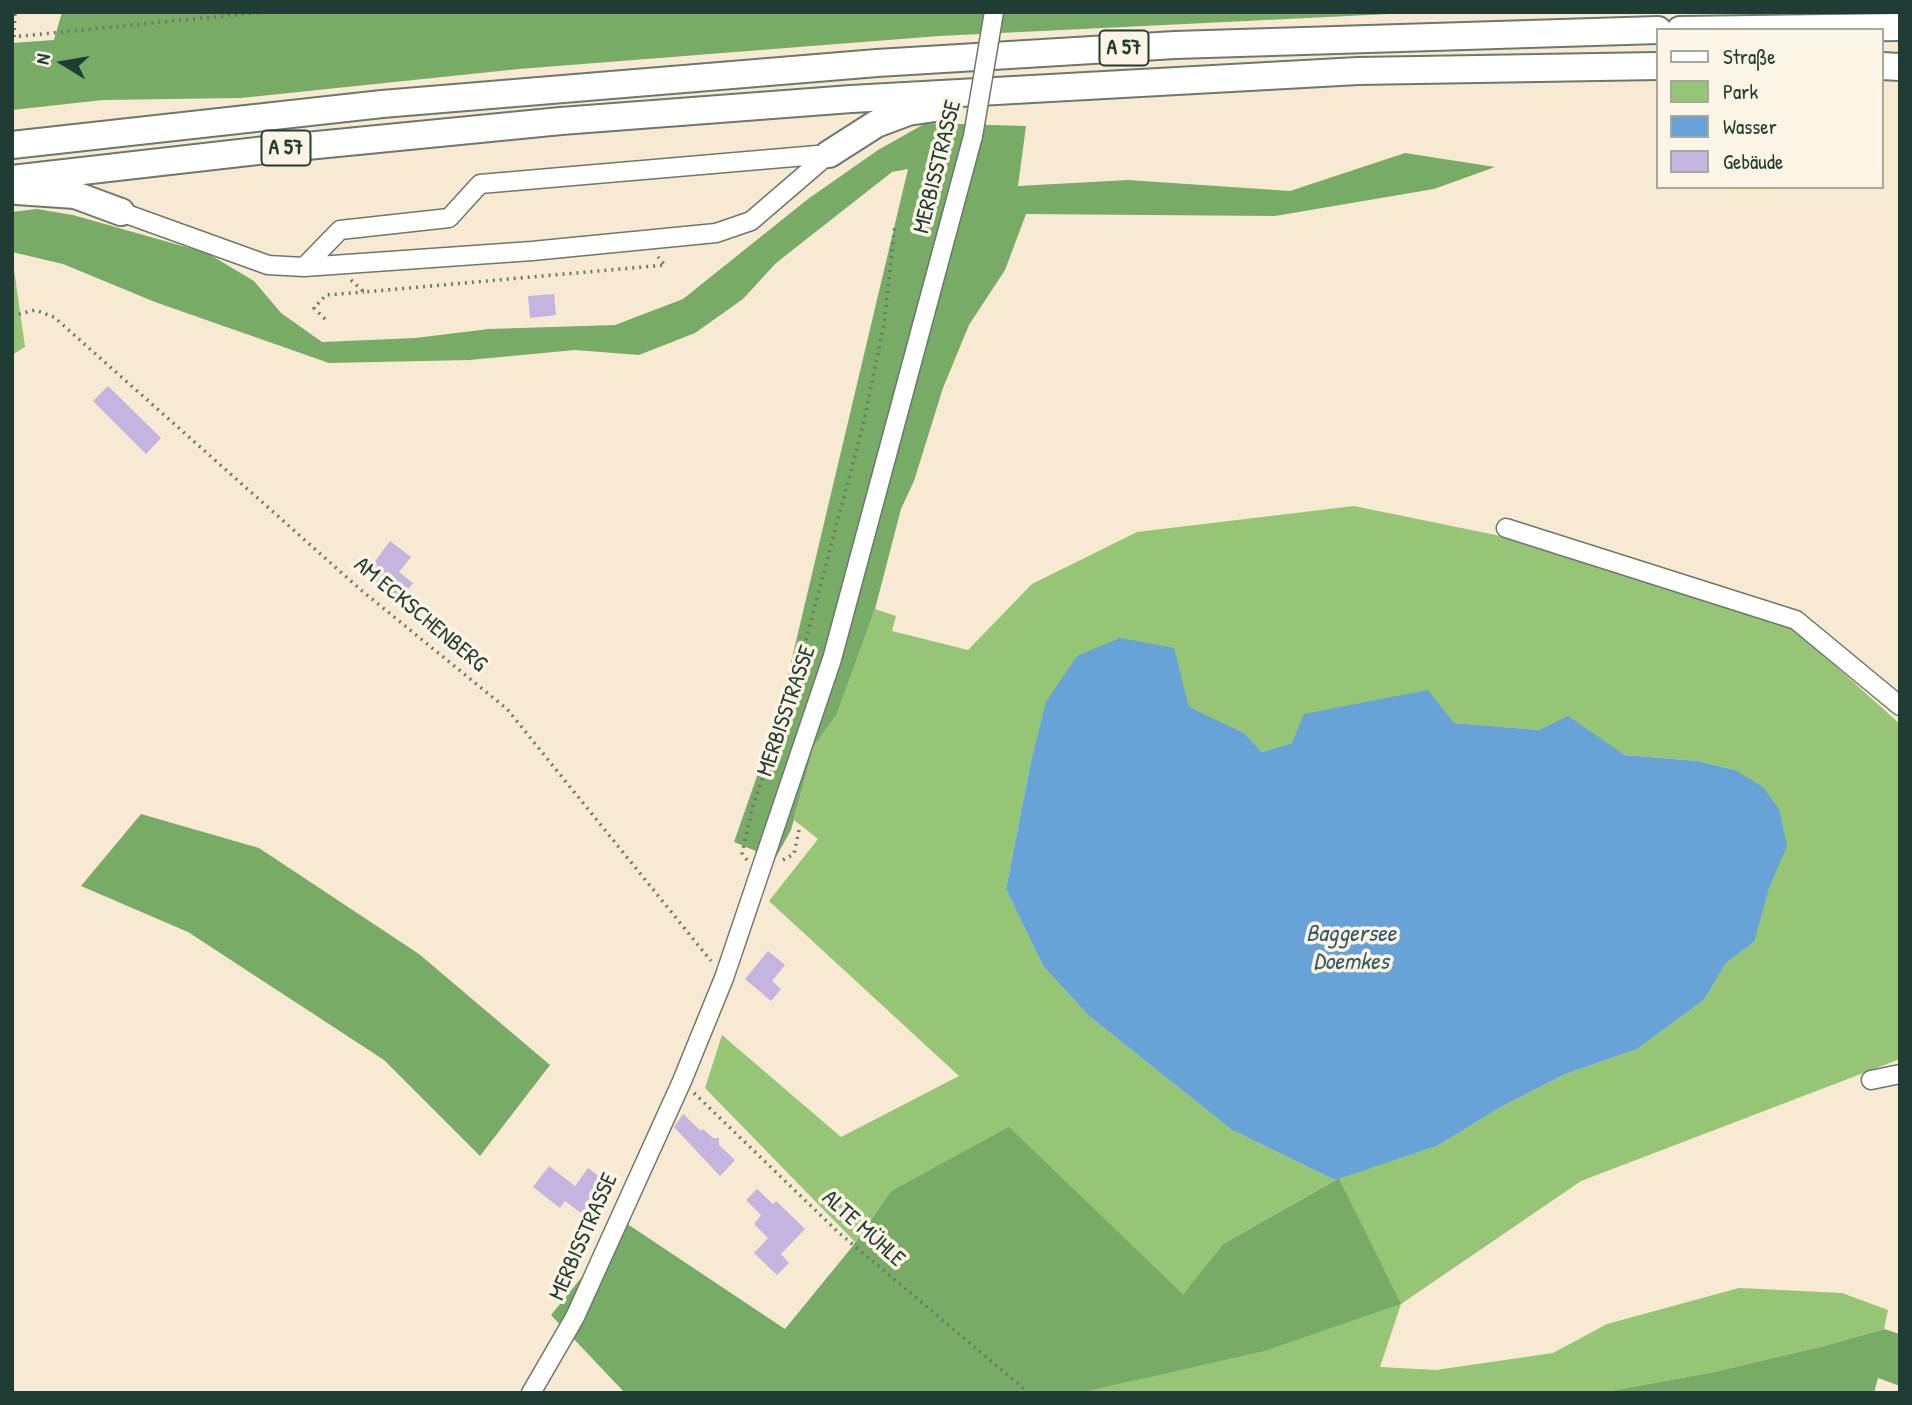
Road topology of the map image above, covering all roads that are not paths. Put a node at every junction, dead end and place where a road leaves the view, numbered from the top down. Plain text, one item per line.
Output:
1 (995, 12) edge
2 (1900, 27) edge
3 (1827, 28) edge
4 (1657, 30) edge
5 (1657, 66) edge
6 (1089, 88) junction
7 (12, 145) edge
8 (829, 154) junction
9 (12, 179) edge
10 (12, 191) edge
11 (121, 212) joint
12 (304, 267) junction
13 (1506, 528) dead end
14 (1900, 706) edge
15 (1900, 1074) edge
16 (1871, 1080) dead end
17 (531, 1393) edge

1 - 17 street, MERBISSTRASSE, bridge
2 - 3 highway
4 - 7 highway, A 57
5 - 6 highway, A 57
6 - 8 highway
6 - 9 highway, A 57
8 - 12 street
8 - 12 street
10 - 11 highway
11 - 12 street
13 - 14 street
15 - 16 street

